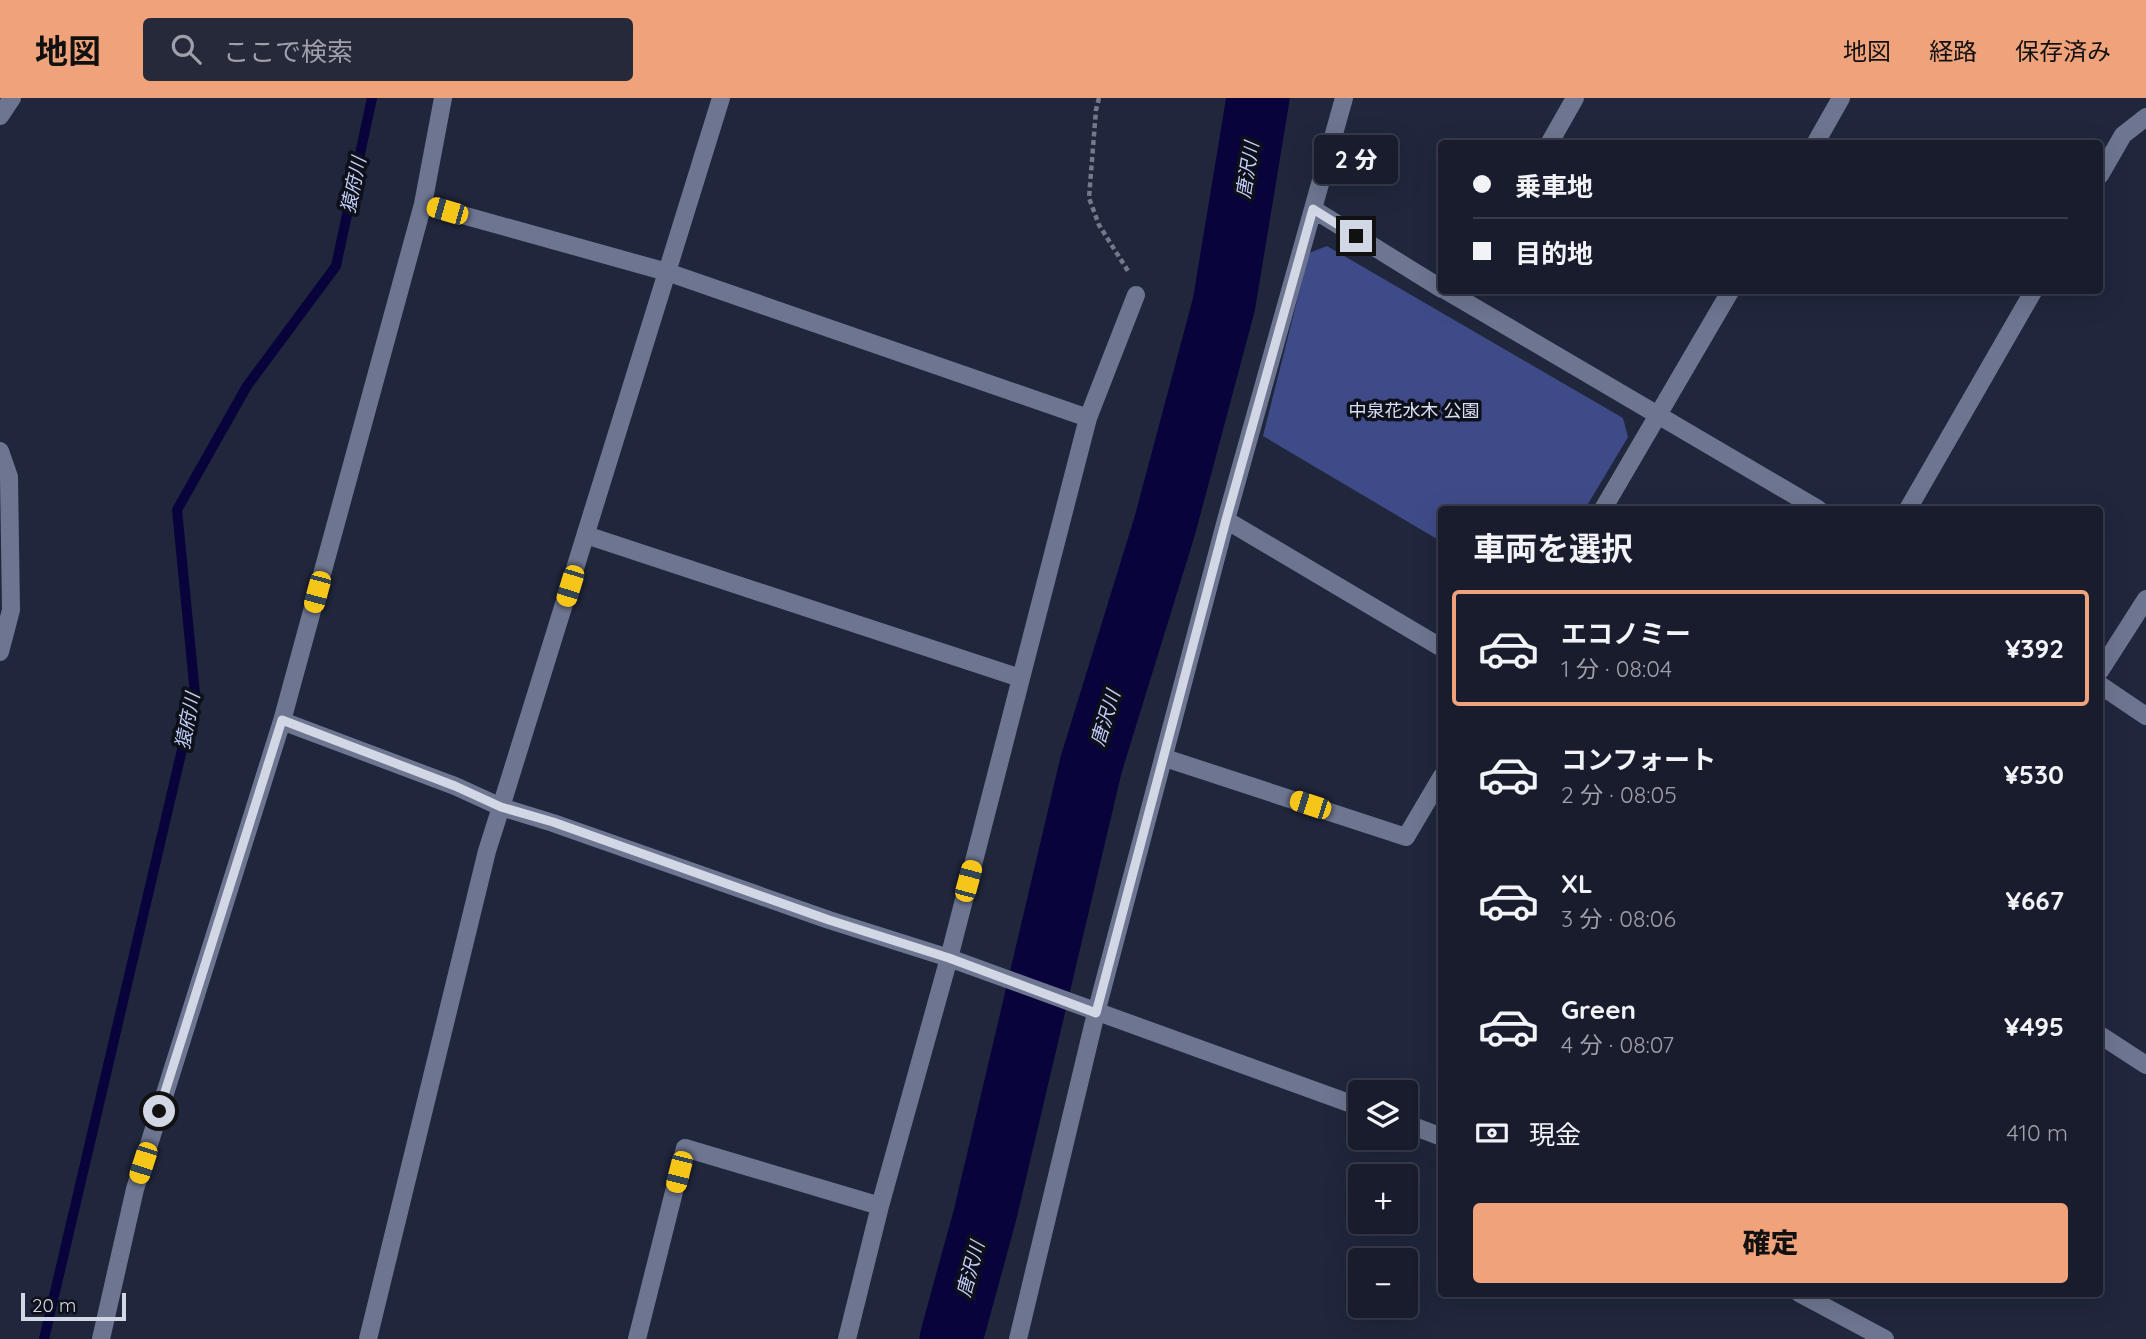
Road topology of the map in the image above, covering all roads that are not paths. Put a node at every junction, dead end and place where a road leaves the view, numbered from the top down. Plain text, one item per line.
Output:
1 (12, 98) edge
2 (443, 98) edge
3 (721, 98) edge
4 (1344, 98) edge
5 (1574, 98) edge
6 (1841, 98) edge
7 (0, 116) edge
8 (2146, 117) edge
9 (1551, 140) edge
10 (1817, 140) edge
11 (2103, 170) edge
12 (423, 204) junction
13 (1313, 209) junction
14 (667, 272) junction
15 (1438, 283) edge
16 (1456, 294) edge
17 (1729, 294) edge
18 (2032, 294) edge
19 (1136, 295) road end
20 (1088, 418) junction
21 (1659, 418) junction
22 (0, 451) edge
23 (1605, 506) edge
24 (1813, 506) edge
25 (1910, 506) edge
26 (1226, 520) junction
27 (586, 535) junction
28 (2146, 599) edge
29 (1438, 646) edge
30 (0, 652) edge
31 (2103, 666) edge
32 (1020, 678) junction
33 (2103, 687) edge
34 (2146, 716) edge
35 (282, 720) junction
36 (1165, 758) junction
37 (1438, 783) edge
38 (501, 807) junction
39 (949, 958) junction
40 (1096, 1013) junction
41 (2103, 1037) edge
42 (2146, 1065) edge
43 (1348, 1103) edge
44 (1418, 1128) edge
45 (1438, 1135) edge
46 (880, 1206) junction
47 (1806, 1297) edge
48 (101, 1339) edge
49 (368, 1339) edge
50 (637, 1339) edge
51 (847, 1339) edge
52 (1018, 1339) edge
53 (1885, 1339) edge

1 - 7 street
2 - 12 street
3 - 14 street
4 - 13 street
5 - 9 street
6 - 10 street
8 - 11 street
12 - 14 street
12 - 35 street
13 - 15 street
13 - 26 street
14 - 20 street
14 - 27 street
16 - 21 street
17 - 21 street
18 - 25 street
19 - 20 street
20 - 32 street
21 - 23 street
21 - 24 street
22 - 30 street
26 - 29 street
26 - 36 street
27 - 32 street
27 - 38 street
28 - 31 street
32 - 39 street
33 - 34 street
35 - 38 street
35 - 48 street
36 - 37 street
36 - 40 street
38 - 39 street
38 - 49 street
39 - 40 street
39 - 46 street
40 - 43 street
40 - 52 street
41 - 42 street
44 - 45 street
46 - 50 street
46 - 51 street
47 - 53 street

